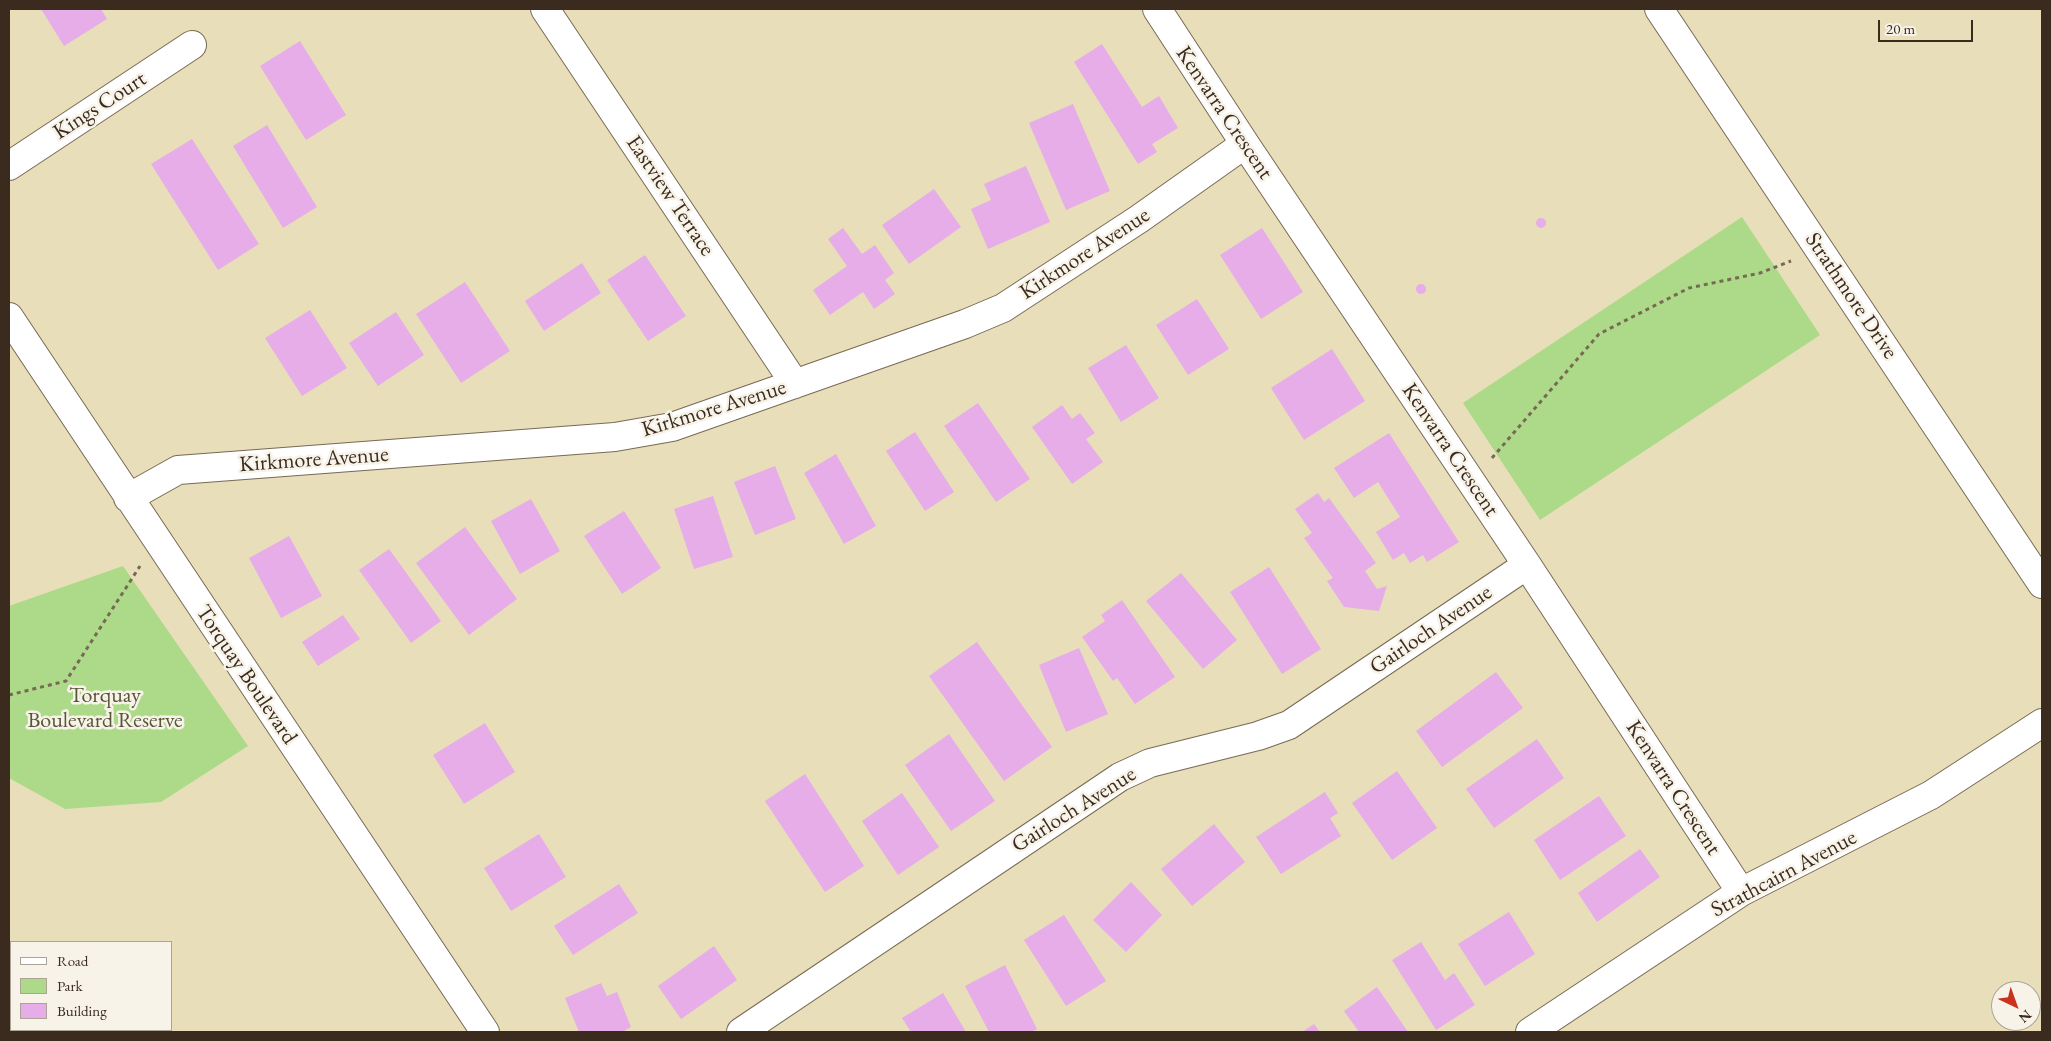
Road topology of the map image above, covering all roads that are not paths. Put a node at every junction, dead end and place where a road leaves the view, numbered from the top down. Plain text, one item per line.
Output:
1 (545, 9) edge
2 (1157, 9) edge
3 (1659, 9) edge
4 (192, 45) dead end
5 (1245, 144) junction
6 (9, 166) edge
7 (9, 317) edge
8 (795, 384) junction
9 (128, 498) junction
10 (1527, 565) junction
11 (2042, 584) edge
12 (2042, 723) edge
13 (1741, 892) junction
14 (485, 1032) edge
15 (740, 1032) edge
16 (1530, 1032) edge

1 - 8 street, Eastview Terrace
2 - 5 street, Kenvarra Crescent
3 - 11 street, Strathmore Drive
4 - 6 street, Kings Court
5 - 8 street, Kirkmore Avenue
5 - 10 street, Kenvarra Crescent
7 - 9 street, Torquay Boulevard
8 - 9 street, Kirkmore Avenue
9 - 14 street, Torquay Boulevard
10 - 13 street, Kenvarra Crescent
10 - 15 street, Gairloch Avenue
12 - 13 street, Strathcairn Avenue
13 - 16 street, Strathcairn Avenue

